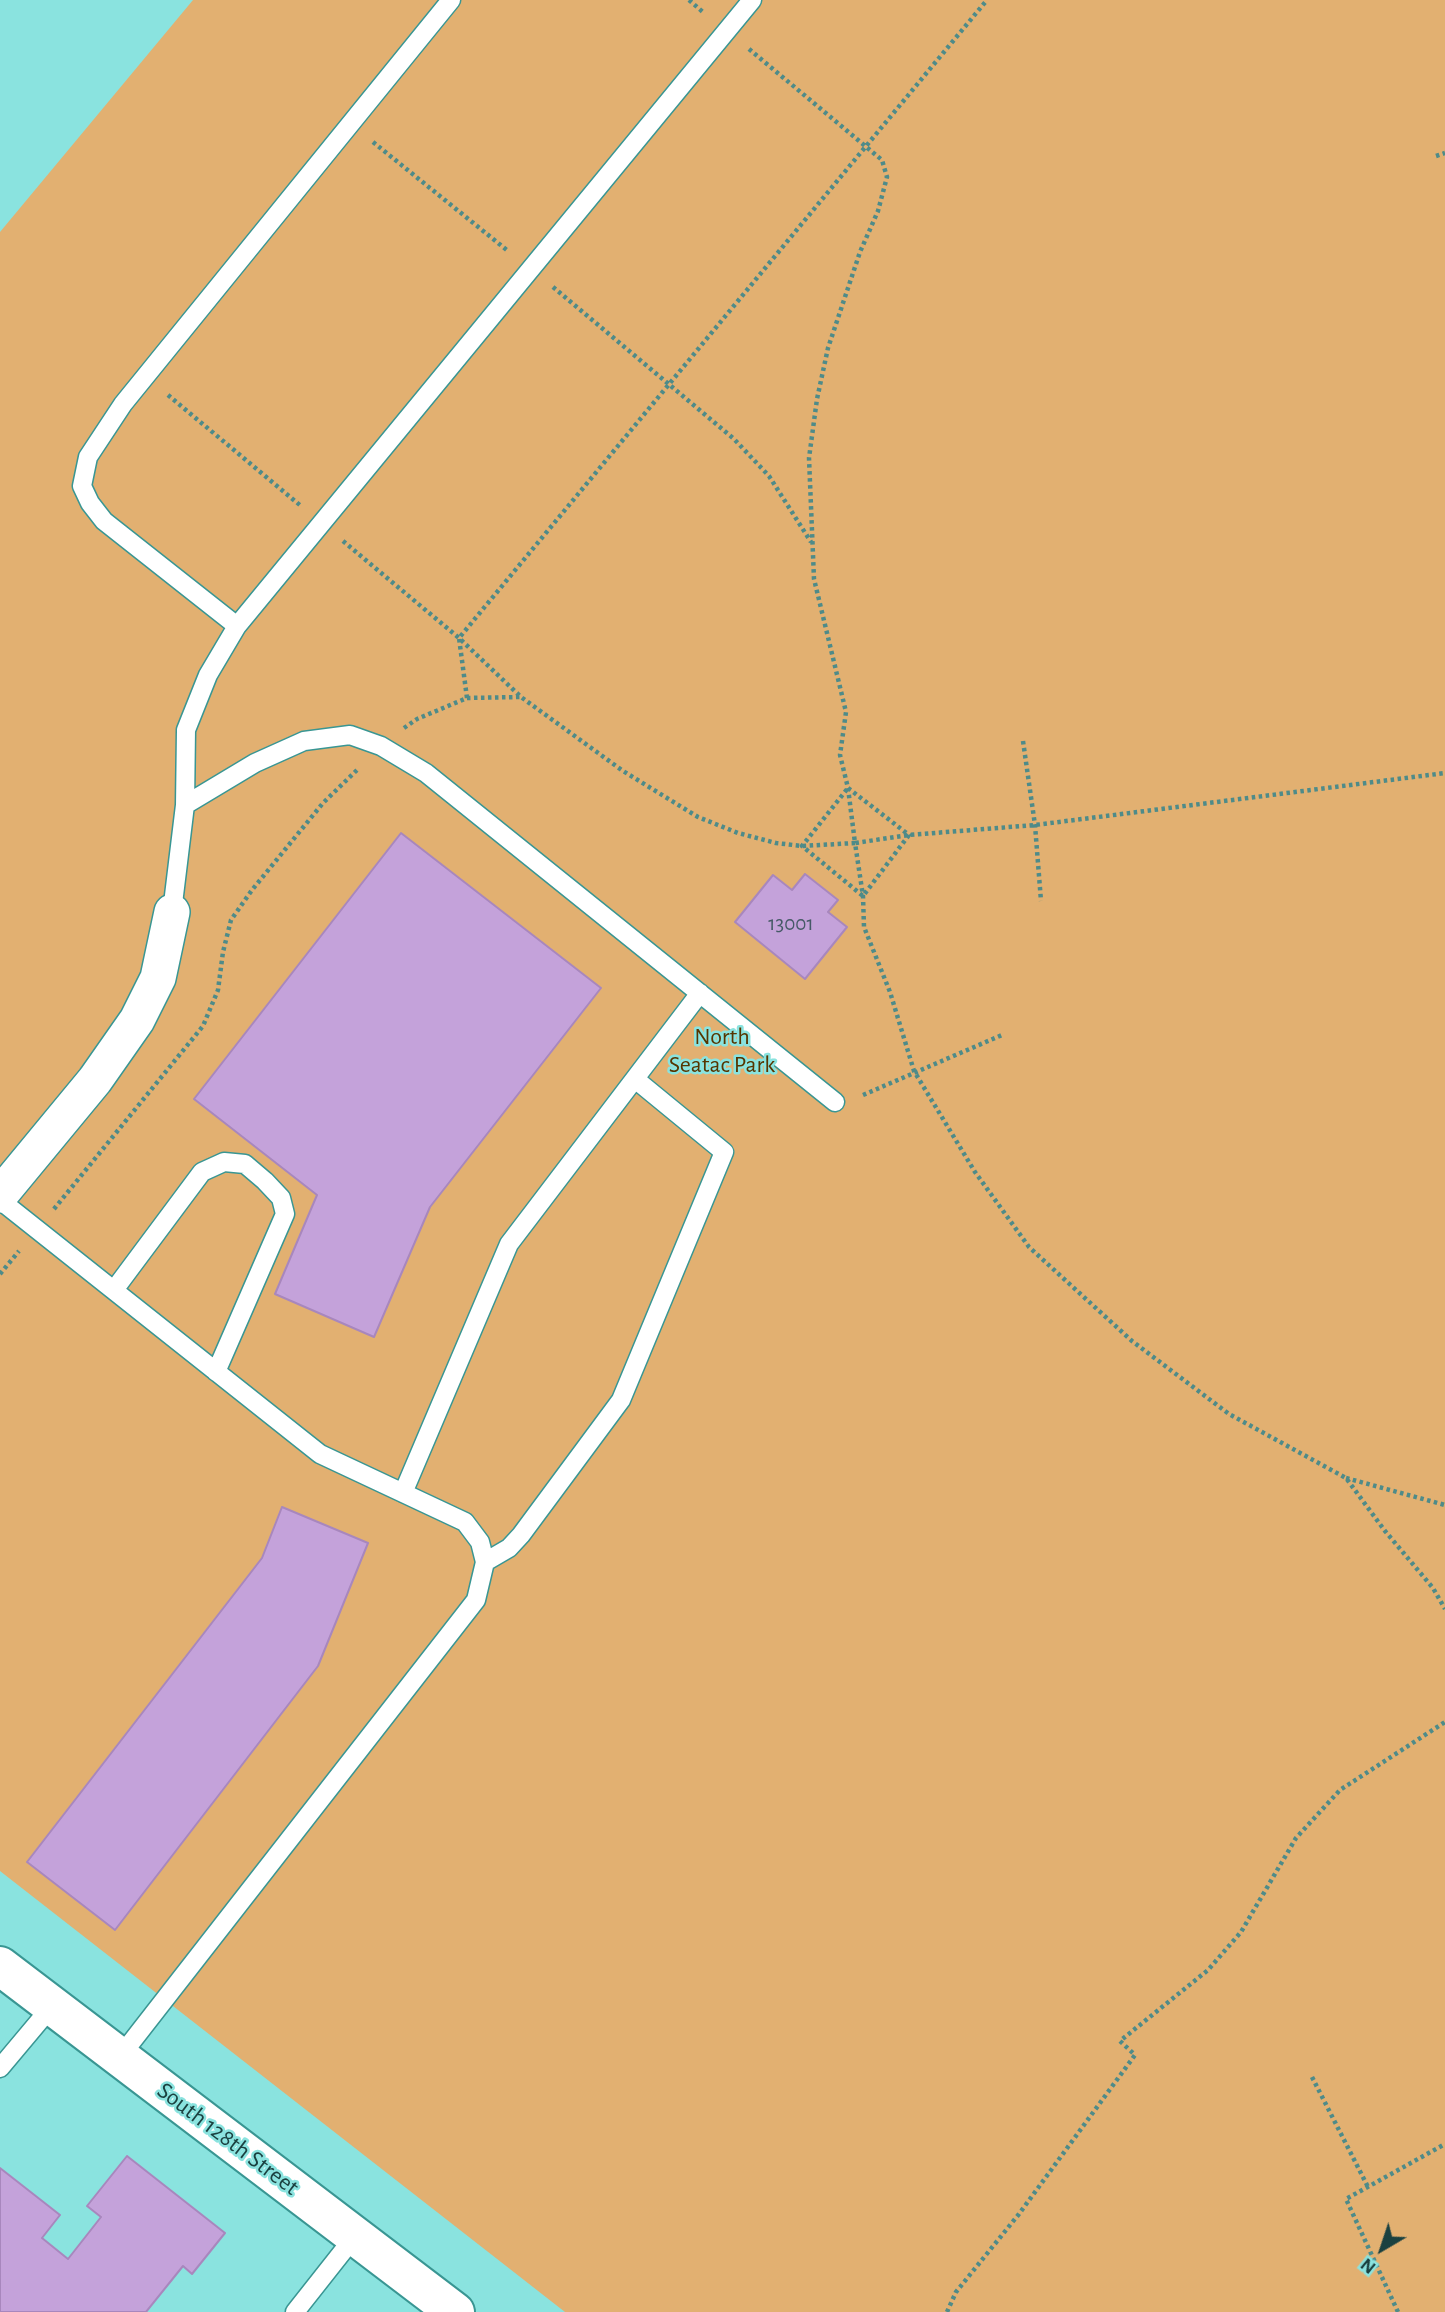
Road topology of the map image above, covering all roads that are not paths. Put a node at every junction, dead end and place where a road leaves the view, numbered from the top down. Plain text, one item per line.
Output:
1 (451, 0) edge
2 (752, 0) edge
3 (237, 626) junction
4 (185, 805) junction
5 (172, 912) joint
6 (700, 993) junction
7 (635, 1079) junction
8 (835, 1102) road end
9 (0, 1198) edge
10 (114, 1290) junction
11 (216, 1372) junction
12 (403, 1493) junction
13 (485, 1562) junction
14 (0, 1966) edge
15 (52, 2006) junction
16 (120, 2057) junction
17 (0, 2068) edge
18 (355, 2236) junction
19 (295, 2312) edge
20 (456, 2312) edge

1 - 3 lane
2 - 3 lane
3 - 4 lane
4 - 5 lane
4 - 6 lane
5 - 9 street
6 - 7 lane
6 - 8 lane
7 - 12 lane
7 - 13 lane
9 - 10 lane
10 - 11 lane
10 - 11 lane
11 - 12 lane
12 - 13 lane
13 - 16 lane
14 - 15 street, South 128th Street
15 - 16 street, South 128th Street
15 - 17 lane
16 - 18 street, South 128th Street
18 - 19 lane
18 - 20 street, South 128th Street

